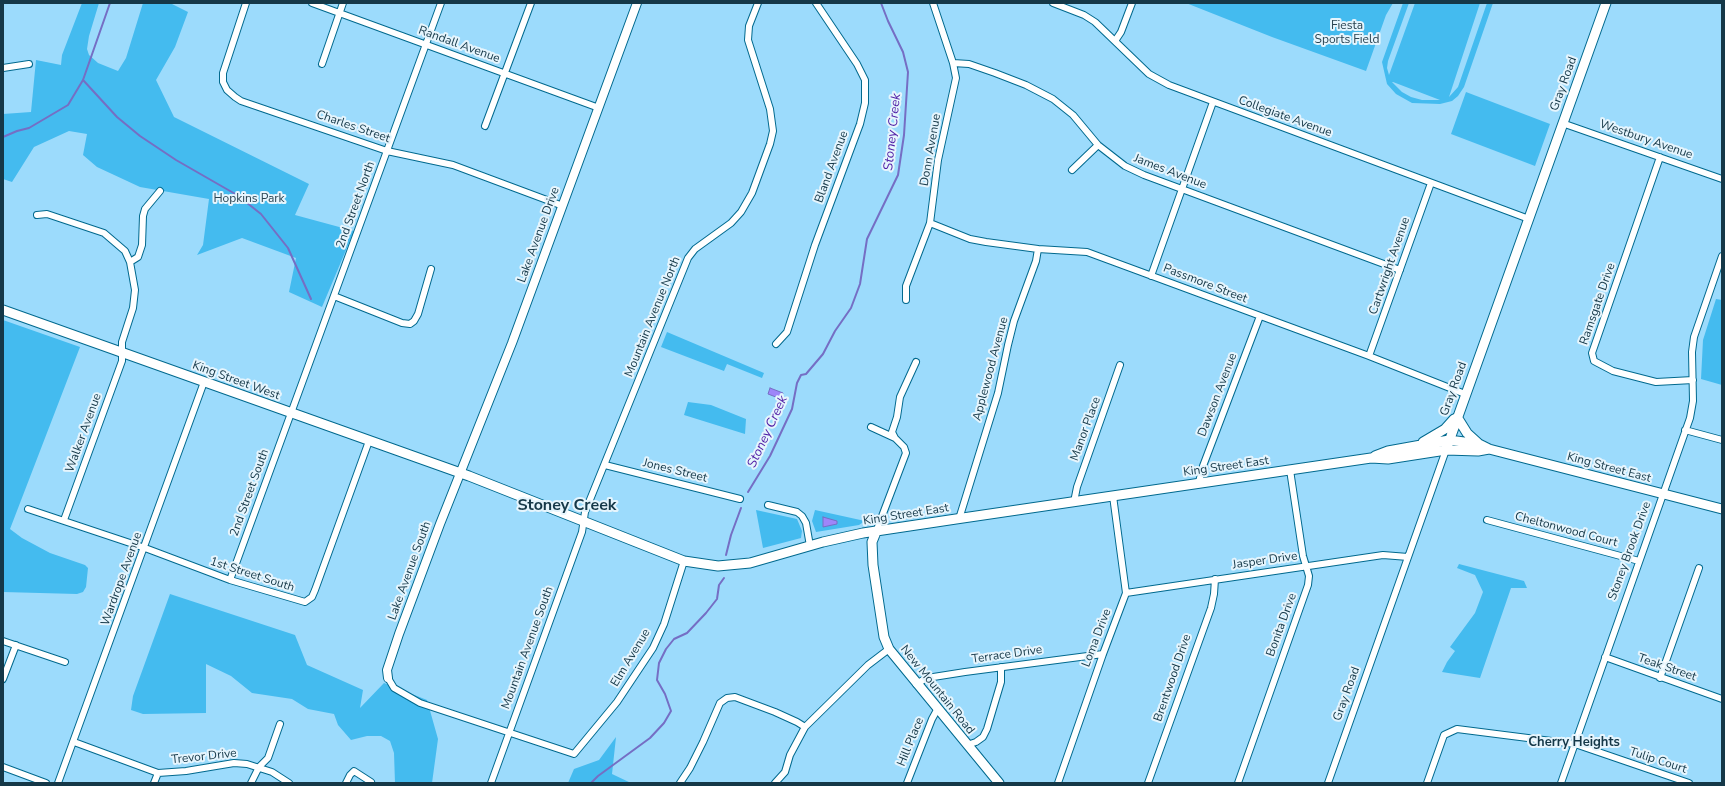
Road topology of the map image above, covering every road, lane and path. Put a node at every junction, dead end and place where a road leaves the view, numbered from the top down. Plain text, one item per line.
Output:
1 (246, 3) edge
2 (312, 3) edge
3 (343, 3) edge
4 (441, 3) edge
5 (531, 3) edge
6 (637, 3) edge
7 (758, 3) edge
8 (816, 3) edge
9 (932, 3) edge
10 (1053, 3) edge
11 (1132, 3) edge
12 (1606, 3) edge
13 (340, 13) junction
14 (1115, 41) junction
15 (425, 44) junction
16 (953, 63) junction
17 (29, 64) dead end
18 (322, 64) dead end
19 (3, 68) edge
20 (505, 74) junction
21 (1213, 102) junction
22 (599, 108) junction
23 (1562, 123) junction
24 (485, 126) dead end
25 (1098, 145) junction
26 (387, 151) junction
27 (1660, 158) junction
28 (1072, 170) dead end
29 (1722, 179) edge
30 (1430, 183) junction
31 (1182, 189) junction
32 (160, 191) dead end
33 (563, 206) junction
34 (37, 215) dead end
35 (1529, 219) junction
36 (930, 223) junction
37 (1038, 249) junction
38 (1722, 256) edge
39 (130, 262) junction
40 (431, 269) dead end
41 (1400, 270) junction
42 (1151, 276) junction
43 (334, 296) junction
44 (906, 300) dead end
45 (3, 310) edge
46 (1260, 316) junction
47 (776, 344) dead end
48 (122, 353) junction
49 (1369, 356) junction
50 (916, 362) dead end
51 (1120, 364) dead end
52 (1693, 380) junction
53 (204, 382) junction
54 (1465, 394) junction
55 (292, 414) junction
56 (1457, 417) junction
57 (870, 427) dead end
58 (1685, 430) junction
59 (895, 438) junction
60 (369, 440) junction
61 (1449, 440) junction
62 (1722, 440) edge
63 (1479, 444) junction
64 (1416, 446) junction
65 (1489, 449) junction
66 (1446, 450) junction
67 (1371, 458) junction
68 (605, 464) junction
69 (1290, 470) junction
70 (460, 473) junction
71 (1199, 482) junction
72 (1662, 494) junction
73 (1113, 496) junction
74 (740, 499) dead end
75 (1074, 502) junction
76 (768, 505) dead end
77 (28, 509) dead end
78 (1722, 509) edge
79 (959, 519) junction
80 (64, 520) junction
81 (1487, 520) dead end
82 (583, 521) junction
83 (876, 532) junction
84 (810, 546) junction
85 (145, 548) junction
86 (1408, 558) junction
87 (684, 561) junction
88 (1639, 561) junction
89 (1306, 566) junction
90 (1699, 568) dead end
91 (1215, 579) junction
92 (230, 580) junction
93 (1126, 593) junction
94 (3, 640) edge
95 (16, 645) junction
96 (889, 649) junction
97 (1102, 654) junction
98 (1604, 657) junction
99 (65, 662) dead end
100 (1001, 667) junction
101 (388, 678) joint
102 (1660, 678) junction
103 (3, 679) edge
104 (916, 684) junction
105 (1722, 699) edge
106 (937, 710) junction
107 (280, 724) dead end
108 (805, 727) junction
109 (509, 734) junction
110 (74, 742) junction
111 (1574, 744) junction
112 (967, 746) junction
113 (3, 767) edge
114 (259, 767) junction
115 (158, 772) junction
116 (371, 782) dead end
117 (46, 783) edge
118 (58, 783) edge
119 (154, 783) edge
120 (251, 783) edge
121 (289, 783) edge
122 (346, 783) edge
123 (492, 783) edge
124 (680, 783) edge
125 (775, 783) edge
126 (907, 783) edge
127 (999, 783) edge
128 (1058, 783) edge
129 (1148, 783) edge
130 (1238, 783) edge
131 (1328, 783) edge
132 (1427, 783) edge
133 (1561, 783) edge
134 (1689, 783) edge

1 - 26 street, Charles Street
2 - 13 street, Randall Avenue
3 - 13 street
4 - 15 street, 2nd Street North
5 - 20 street
6 - 22 street, Lake Avenue Drive
7 - 68 street, Mountain Avenue North
8 - 47 street, Bland Avenue
9 - 16 street, Donn Avenue
10 - 14 street, Collegiate Avenue
11 - 14 street
12 - 23 main road, Gray Road
13 - 15 street, Randall Avenue
13 - 18 street
14 - 21 street, Collegiate Avenue
15 - 20 street, Randall Avenue
15 - 26 street, 2nd Street North
16 - 25 street, James Avenue
16 - 36 street, Donn Avenue
17 - 19 street
20 - 22 street, Randall Avenue
20 - 24 street
21 - 30 street, Collegiate Avenue
21 - 31 street
22 - 33 street, Lake Avenue Drive
23 - 27 street, Westbury Avenue
23 - 35 main road, Gray Road
25 - 28 street
25 - 31 street, James Avenue
26 - 33 street, Charles Street
26 - 43 street, 2nd Street North
27 - 29 street, Westbury Avenue
27 - 52 street, Ramsgate Drive
30 - 35 street, Collegiate Avenue
30 - 41 street, Cartwright Avenue
31 - 41 street, James Avenue
31 - 42 street
32 - 39 street
33 - 70 street, Lake Avenue Drive
34 - 39 street
35 - 54 main road, Gray Road
36 - 37 street, Passmore Street
36 - 44 street, Donn Avenue
37 - 42 street, Passmore Street
37 - 79 street, Applewood Avenue
38 - 52 street, Stoney Brook Drive
39 - 48 street, Walker Avenue
40 - 43 street
41 - 49 street, Cartwright Avenue
42 - 46 street, Passmore Street
43 - 55 street, 2nd Street North
45 - 48 main road, King Street West
46 - 49 street, Passmore Street
46 - 71 street, Dawson Avenue
48 - 53 main road, King Street West
48 - 80 street, Walker Avenue
49 - 54 street, Passmore Street
50 - 59 street
51 - 75 street, Manor Place
52 - 58 street, Stoney Brook Drive
53 - 55 main road, King Street West
53 - 85 street, Wardrope Avenue
54 - 56 main road, Gray Road
55 - 60 main road, King Street West
55 - 92 street, 2nd Street South
56 - 61 main road, Gray Road
56 - 63 main road
56 - 64 main road
57 - 59 street
58 - 62 street
58 - 72 street, Stoney Brook Drive
59 - 83 street
60 - 70 main road, King Street West
60 - 92 street, 1st Street South
61 - 63 main road, King Street East
61 - 64 main road, King Street East
61 - 66 main road, Gray Road
63 - 65 main road, King Street East
64 - 67 main road, King Street East
65 - 66 main road, King Street East
65 - 72 main road, King Street East
66 - 67 main road, King Street East
66 - 86 street, Gray Road
67 - 69 main road, King Street East
68 - 74 street, Jones Street
68 - 82 street, Mountain Avenue North
69 - 71 main road, King Street East
69 - 89 street, Bonita Drive
70 - 82 main road, King Street East
70 - 101 street, Lake Avenue South
71 - 73 main road, King Street East
72 - 78 main road, King Street East
72 - 88 street, Stoney Brook Drive
73 - 75 main road, King Street East
73 - 93 street, Loma Drive
75 - 79 main road, King Street East
76 - 84 street
77 - 80 street, 1st Street South
79 - 83 main road, King Street East
80 - 85 street, 1st Street South
81 - 88 street, Cheltonwood Court
82 - 87 main road, King Street East
82 - 109 street, Mountain Avenue South
83 - 84 main road, King Street East
83 - 96 main road, New Mountain Road
84 - 87 main road, King Street East
85 - 92 street, 1st Street South
85 - 110 street, Wardrope Avenue
86 - 89 street, Jasper Drive
86 - 131 street, Gray Road
87 - 109 street, Elm Avenue
88 - 98 street, Stoney Brook Drive
89 - 91 street, Jasper Drive
89 - 130 street, Bonita Drive
90 - 102 street
91 - 93 street, Jasper Drive
91 - 129 street, Brentwood Drive
93 - 97 street, Loma Drive
94 - 95 street
95 - 99 street
95 - 103 street
96 - 104 main road, New Mountain Road
96 - 108 street
97 - 100 street, Terrace Drive
97 - 128 street, Loma Drive
98 - 102 street, Teak Street
98 - 111 street, Stoney Brook Drive
100 - 104 street, Terrace Drive
100 - 112 street
101 - 109 street
102 - 105 street, Teak Street
104 - 106 main road, New Mountain Road
106 - 112 main road, New Mountain Road
106 - 126 street, Hill Place
107 - 114 street
108 - 124 street
108 - 125 street
109 - 123 street, Mountain Avenue South
110 - 115 street, Trevor Drive
110 - 118 street, Wardrope Avenue
111 - 132 street, Tulip Court
111 - 133 street, Stoney Brook Drive
111 - 134 street, Tulip Court
112 - 127 main road, New Mountain Road
113 - 117 street
114 - 115 street, Trevor Drive
114 - 120 street
114 - 121 street, Trevor Drive
115 - 119 street
116 - 122 street

